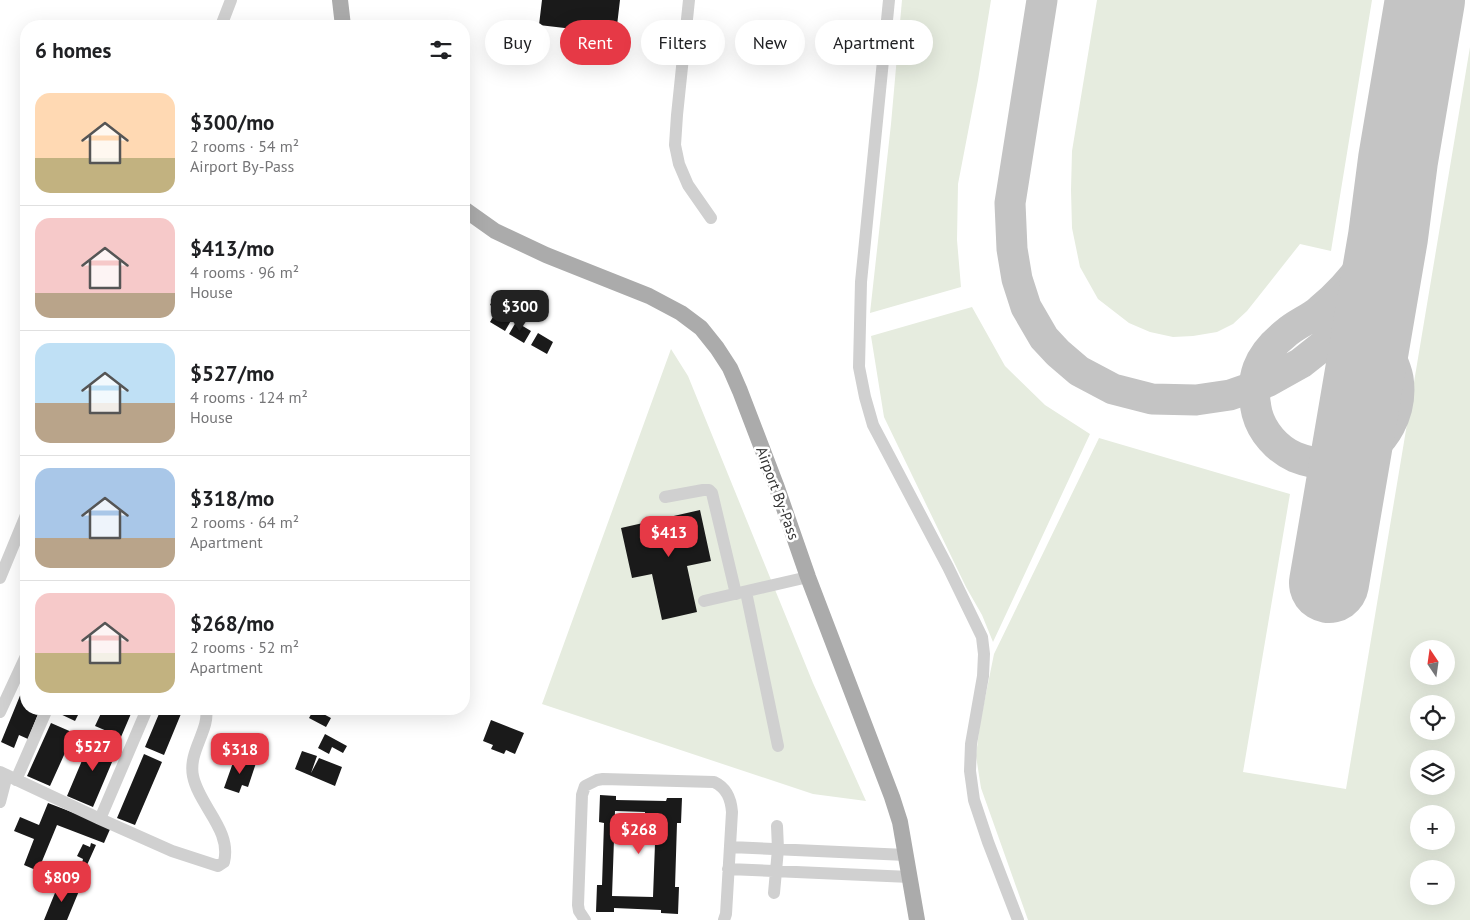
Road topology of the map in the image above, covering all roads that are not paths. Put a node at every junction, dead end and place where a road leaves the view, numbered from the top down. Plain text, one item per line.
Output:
1 (231, 0) edge
2 (340, 0) edge
3 (689, 0) edge
4 (889, 0) edge
5 (223, 20) edge
6 (342, 20) edge
7 (470, 213) edge
8 (711, 218) dead end
9 (665, 497) dead end
10 (20, 530) edge
11 (808, 577) junction
12 (0, 578) edge
13 (741, 593) junction
14 (704, 601) dead end
15 (20, 669) edge
16 (0, 712) edge
17 (44, 715) edge
18 (144, 715) edge
19 (206, 715) edge
20 (778, 746) dead end
21 (8, 776) edge
22 (0, 802) edge
23 (100, 820) junction
24 (778, 826) dead end
25 (730, 847) junction
26 (778, 849) junction
27 (838, 852) junction
28 (906, 855) junction
29 (728, 869) junction
30 (777, 872) junction
31 (836, 874) junction
32 (910, 877) junction
33 (774, 893) dead end
34 (585, 920) edge
35 (724, 920) edge
36 (917, 920) edge
37 (1018, 920) edge

1 - 5 street
2 - 6 main road
3 - 8 street
4 - 37 street
7 - 11 main road, Airport By-Pass
9 - 13 street
10 - 12 street
11 - 13 street
11 - 28 main road, Airport By-Pass
13 - 14 street
13 - 20 street
15 - 16 street
17 - 21 street
18 - 23 street
19 - 23 street
21 - 22 street
21 - 23 street
24 - 26 street
25 - 26 street
25 - 29 street
25 - 34 street
26 - 27 street
26 - 30 street
27 - 28 street
27 - 31 street
28 - 32 main road, Airport By-Pass
29 - 30 street
29 - 35 street
30 - 31 street
30 - 33 street
31 - 32 street
32 - 36 main road, Airport By-Pass

